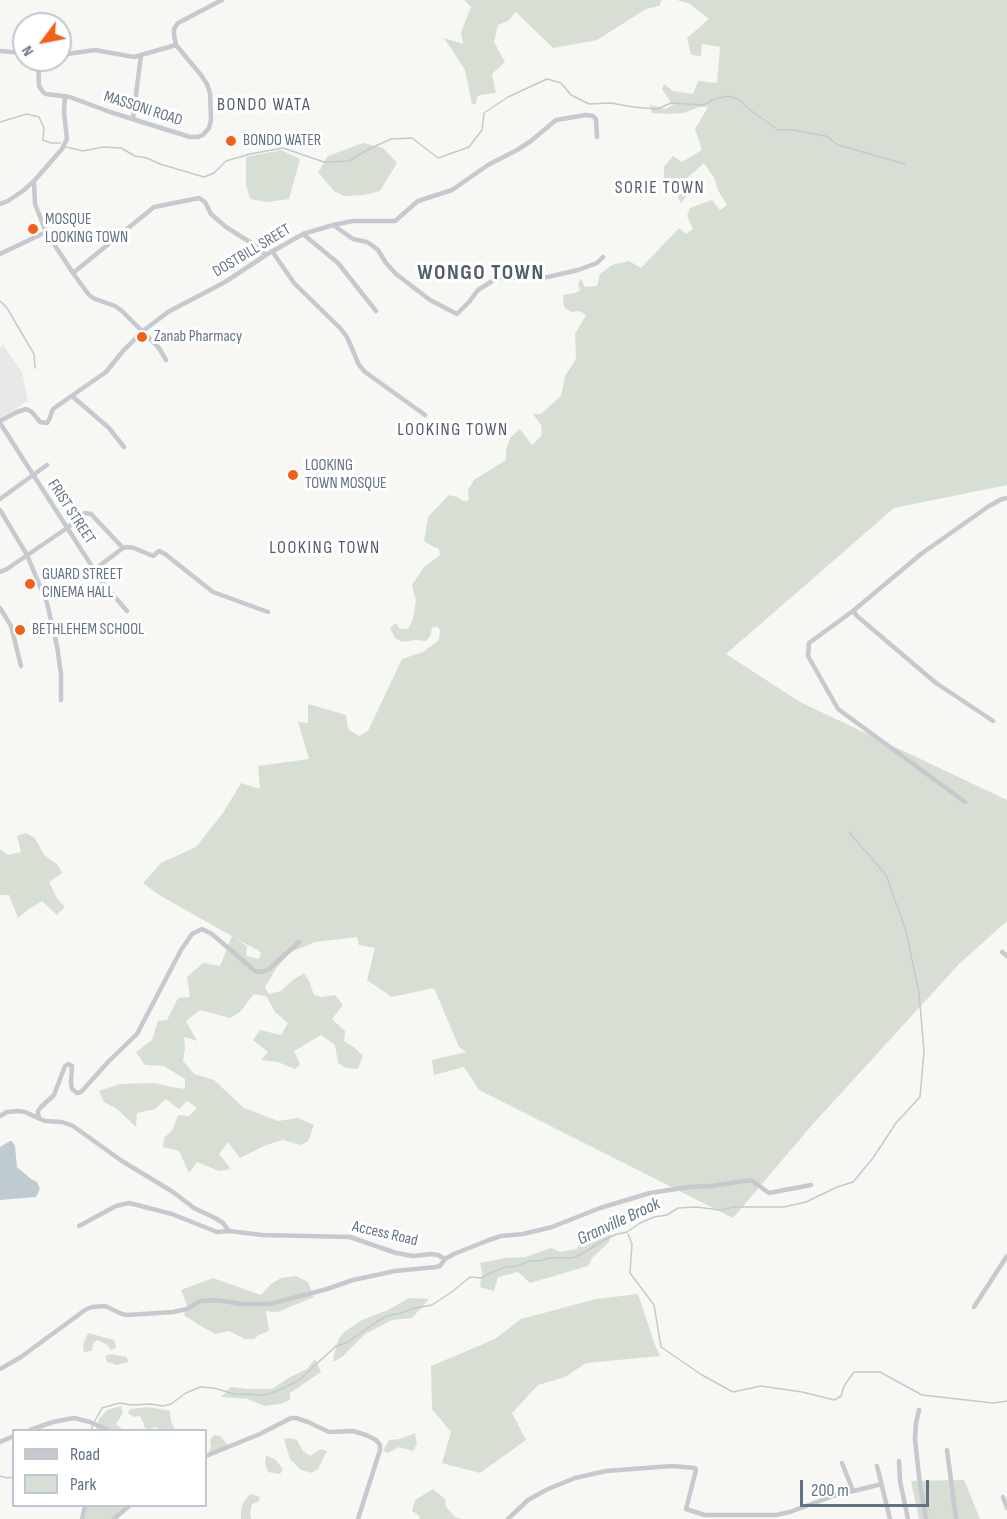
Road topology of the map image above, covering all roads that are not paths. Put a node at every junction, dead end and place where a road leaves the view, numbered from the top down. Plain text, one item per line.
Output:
1 (222, 0) edge
2 (176, 45) junction
3 (72, 54) edge
4 (141, 56) junction
5 (38, 72) edge
6 (65, 96) junction
7 (133, 119) junction
8 (597, 137) dead end
9 (34, 181) junction
10 (0, 204) edge
11 (333, 225) junction
12 (46, 231) junction
13 (303, 234) junction
14 (272, 251) junction
15 (0, 254) edge
16 (266, 255) junction
17 (603, 257) dead end
18 (73, 273) junction
19 (376, 310) dead end
20 (143, 331) junction
21 (166, 360) dead end
22 (72, 396) junction
23 (424, 415) dead end
24 (0, 422) edge
25 (124, 447) dead end
26 (47, 465) dead end
27 (34, 476) junction
28 (1007, 498) edge
29 (0, 499) edge
30 (0, 510) edge
31 (67, 528) junction
32 (123, 548) junction
33 (27, 555) junction
34 (94, 570) junction
35 (0, 572) edge
36 (0, 608) edge
37 (128, 610) dead end
38 (853, 611) junction
39 (268, 612) dead end
40 (21, 666) dead end
41 (62, 700) dead end
42 (993, 721) dead end
43 (965, 802) dead end
44 (299, 942) dead end
45 (0, 1116) edge
46 (40, 1119) junction
47 (811, 1185) dead end
48 (79, 1226) dead end
49 (230, 1231) junction
50 (1007, 1256) edge
51 (445, 1259) junction
52 (974, 1307) dead end
53 (0, 1369) edge
54 (919, 1410) dead end
55 (35, 1429) edge
56 (105, 1429) edge
57 (947, 1450) dead end
58 (207, 1456) edge
59 (899, 1461) dead end
60 (842, 1463) dead end
61 (877, 1466) dead end
62 (882, 1484) junction
63 (853, 1491) junction
64 (1004, 1497) dead end
65 (128, 1507) edge
66 (1007, 1508) edge
67 (114, 1519) edge
68 (358, 1519) edge
69 (508, 1519) edge
70 (890, 1519) edge
71 (908, 1519) edge
72 (926, 1519) edge
73 (956, 1519) edge

1 - 2 street
2 - 4 street
2 - 7 street, MASSONI ROAD
3 - 4 street
4 - 7 street
5 - 6 street, MASSONI ROAD
6 - 7 street, MASSONI ROAD
6 - 9 street
8 - 11 street, DOSTBILL SREET
9 - 10 street
9 - 12 street
11 - 13 street, DOSTBILL SREET
11 - 17 street
12 - 15 street
12 - 18 street
13 - 14 street, DOSTBILL SREET
13 - 19 street
14 - 16 street, DOSTBILL SREET
14 - 23 street
16 - 18 street
16 - 20 street, DOSTBILL SREET
18 - 20 street
20 - 21 street
20 - 22 street, DOSTBILL SREET
22 - 24 street, DOSTBILL SREET
22 - 25 street
24 - 27 street, FRIST STREET
26 - 27 street
27 - 29 street
27 - 31 street, FRIST STREET
28 - 38 street
30 - 33 street
31 - 32 street
31 - 33 street
31 - 34 street, FRIST STREET
32 - 34 street
32 - 39 street
33 - 35 street
33 - 41 street
34 - 37 street, FRIST STREET
36 - 40 street
38 - 42 street
38 - 43 street
44 - 46 street
45 - 46 street, Access Road
46 - 49 street, Access Road
47 - 51 street
48 - 49 street
49 - 51 street, Access Road
50 - 52 street
51 - 53 street, Access Road
54 - 72 street
55 - 56 street
57 - 73 street
58 - 68 street
59 - 71 street
60 - 63 street
61 - 62 street
62 - 63 street
62 - 70 street
63 - 69 street
64 - 66 street
65 - 67 street

